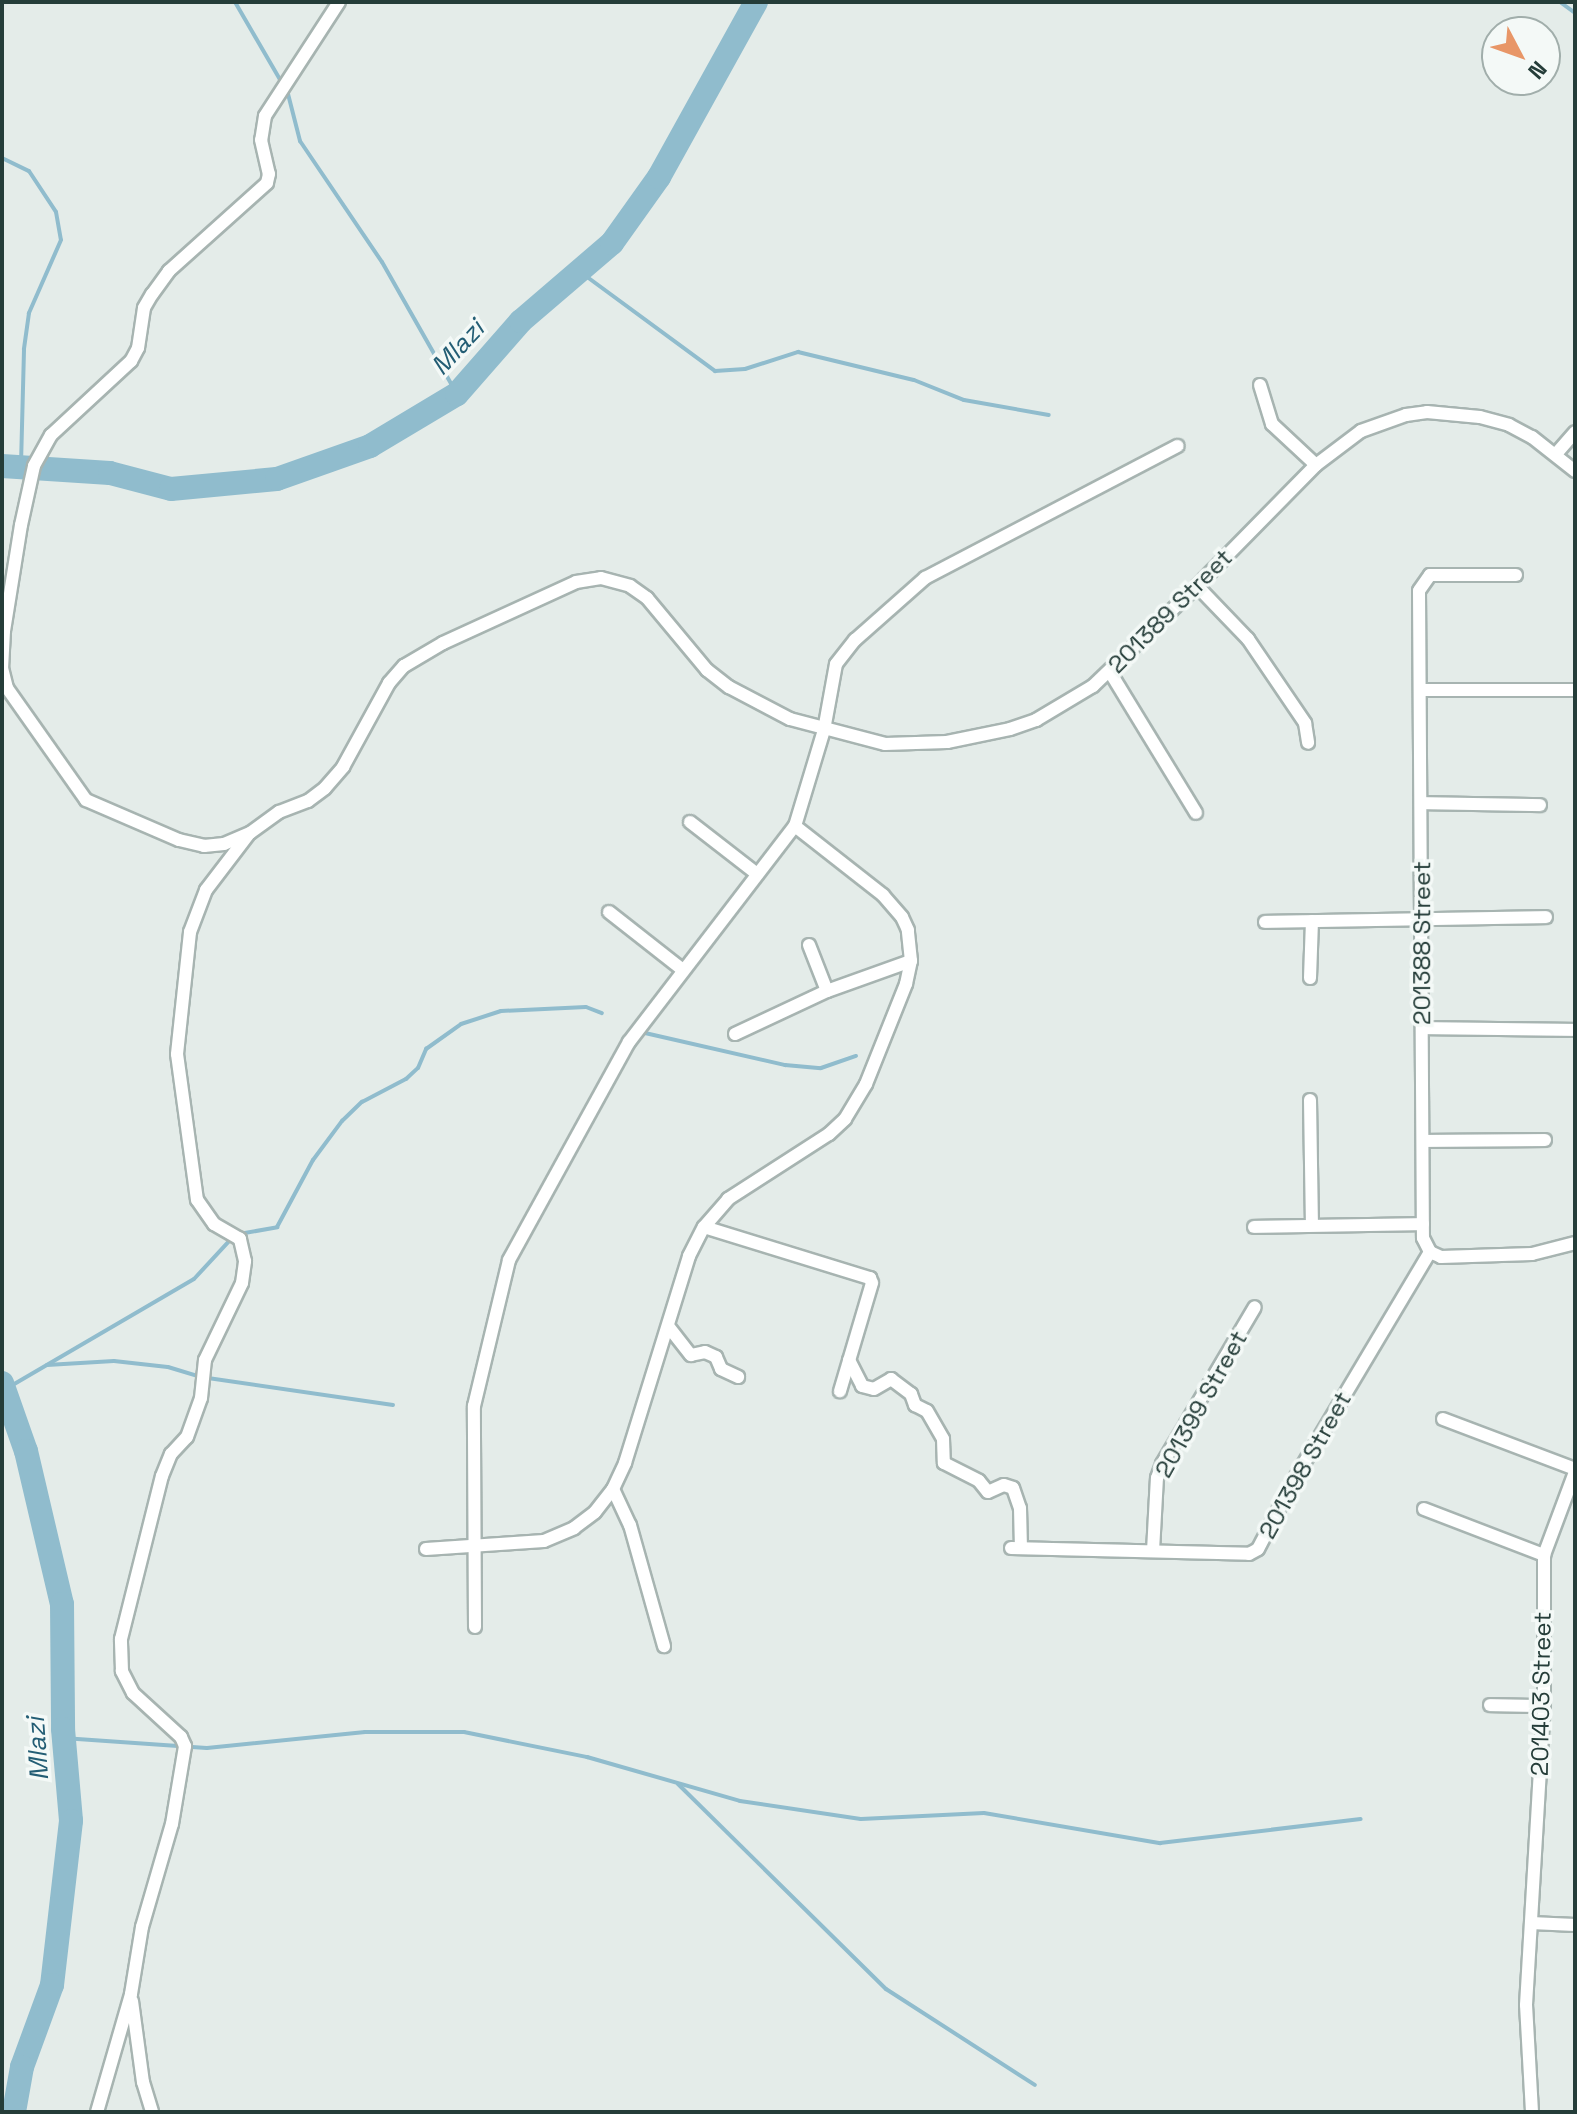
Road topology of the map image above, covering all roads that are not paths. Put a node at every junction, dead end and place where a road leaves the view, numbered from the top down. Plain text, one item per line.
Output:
1 (339, 2) edge
2 (1260, 385) dead end
3 (1575, 432) edge
4 (1178, 446) dead end
5 (1556, 454) junction
6 (1316, 465) junction
7 (1575, 471) edge
8 (1516, 575) dead end
9 (1197, 586) junction
10 (1110, 672) junction
11 (1421, 690) junction
12 (1575, 690) edge
13 (824, 730) junction
14 (1308, 743) dead end
15 (1421, 803) junction
16 (1540, 805) dead end
17 (1196, 813) dead end
18 (690, 822) dead end
19 (795, 826) junction
20 (250, 833) junction
21 (757, 874) junction
22 (609, 912) dead end
23 (1422, 917) junction
24 (1546, 917) dead end
25 (1312, 921) junction
26 (1265, 922) dead end
27 (809, 945) dead end
28 (911, 961) junction
29 (683, 970) junction
30 (1310, 978) dead end
31 (827, 991) junction
32 (1422, 1028) junction
33 (1575, 1030) edge
34 (735, 1034) dead end
35 (1310, 1100) dead end
36 (1545, 1140) dead end
37 (1423, 1141) junction
38 (1423, 1224) junction
39 (1312, 1225) junction
40 (704, 1227) junction
41 (1254, 1227) dead end
42 (1575, 1243) edge
43 (1430, 1252) junction
44 (1255, 1307) dead end
45 (668, 1326) junction
46 (849, 1360) junction
47 (738, 1377) dead end
48 (840, 1391) dead end
49 (1443, 1419) dead end
50 (1575, 1470) edge
51 (613, 1489) junction
52 (1424, 1509) dead end
53 (477, 1548) junction
54 (426, 1549) dead end
55 (1153, 1551) junction
56 (1544, 1555) junction
57 (475, 1627) dead end
58 (664, 1646) dead end
59 (1490, 1705) dead end
60 (1544, 1706) junction
61 (1531, 1923) junction
62 (1575, 1925) edge
63 (131, 1994) junction
64 (97, 2112) edge
65 (152, 2112) edge
66 (1532, 2112) edge

1 - 20 street
2 - 6 street
3 - 5 street
4 - 13 street
5 - 6 street, 201389 Street
5 - 7 street, 201389 Street
6 - 9 street, 201389 Street
8 - 11 street, 201388 Street
9 - 10 street, 201389 Street
9 - 14 street
10 - 13 street, 201389 Street
10 - 17 street
11 - 12 street
11 - 15 street, 201388 Street
13 - 19 street
13 - 20 street, 201389 Street
15 - 16 street
15 - 23 street, 201388 Street
18 - 21 street
19 - 21 street
19 - 28 street
20 - 63 street
21 - 29 street
22 - 29 street
23 - 24 street
23 - 25 street
23 - 32 street, 201388 Street
25 - 26 street
25 - 30 street
27 - 31 street
28 - 31 street
28 - 40 street
29 - 53 street
31 - 34 street
32 - 33 street
32 - 37 street, 201388 Street
35 - 39 street
36 - 37 street
37 - 38 street, 201388 Street
38 - 39 street
38 - 43 street, 201388 Street
39 - 41 street
40 - 45 street
40 - 46 street
42 - 43 street
43 - 55 street, 201398 Street
44 - 55 street, 201399 Street
45 - 47 street
45 - 51 street
46 - 48 street
46 - 55 street, 201398 Street
49 - 50 street
50 - 56 street, 201403 Street
51 - 53 street
51 - 58 street
52 - 56 street
53 - 54 street
53 - 57 street
56 - 60 street, 201403 Street
59 - 60 street
60 - 61 street, 201403 Street
61 - 62 street
61 - 66 street, 201403 Street
63 - 64 street
63 - 65 street

